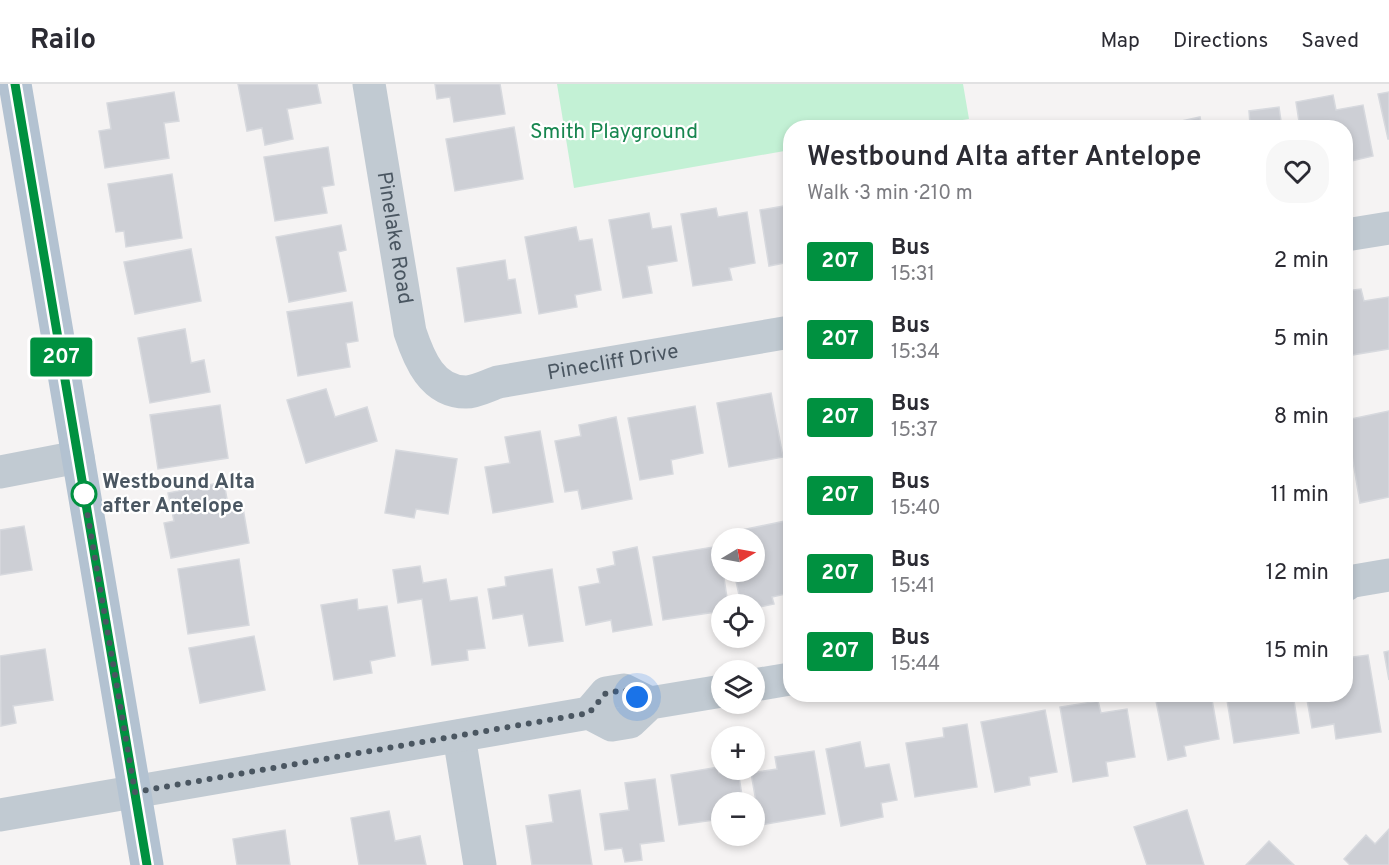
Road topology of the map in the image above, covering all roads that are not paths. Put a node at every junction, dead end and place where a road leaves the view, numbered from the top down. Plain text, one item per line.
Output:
1 (15, 84) edge
2 (369, 84) edge
3 (1389, 228) edge
4 (1353, 234) edge
5 (783, 333) edge
6 (439, 384) joint
7 (78, 457) junction
8 (0, 472) edge
9 (1389, 574) edge
10 (1353, 581) edge
11 (783, 680) edge
12 (765, 683) edge
13 (711, 693) edge
14 (459, 736) junction
15 (135, 792) junction
16 (0, 815) edge
17 (147, 865) edge
18 (480, 865) edge

1 - 7 main road
2 - 6 street, Pinelake Road
3 - 4 street
5 - 6 street, Pinecliff Drive
7 - 8 street
7 - 15 main road
9 - 10 street
11 - 12 street
13 - 14 street
14 - 15 street
14 - 18 street
15 - 16 street
15 - 17 main road

